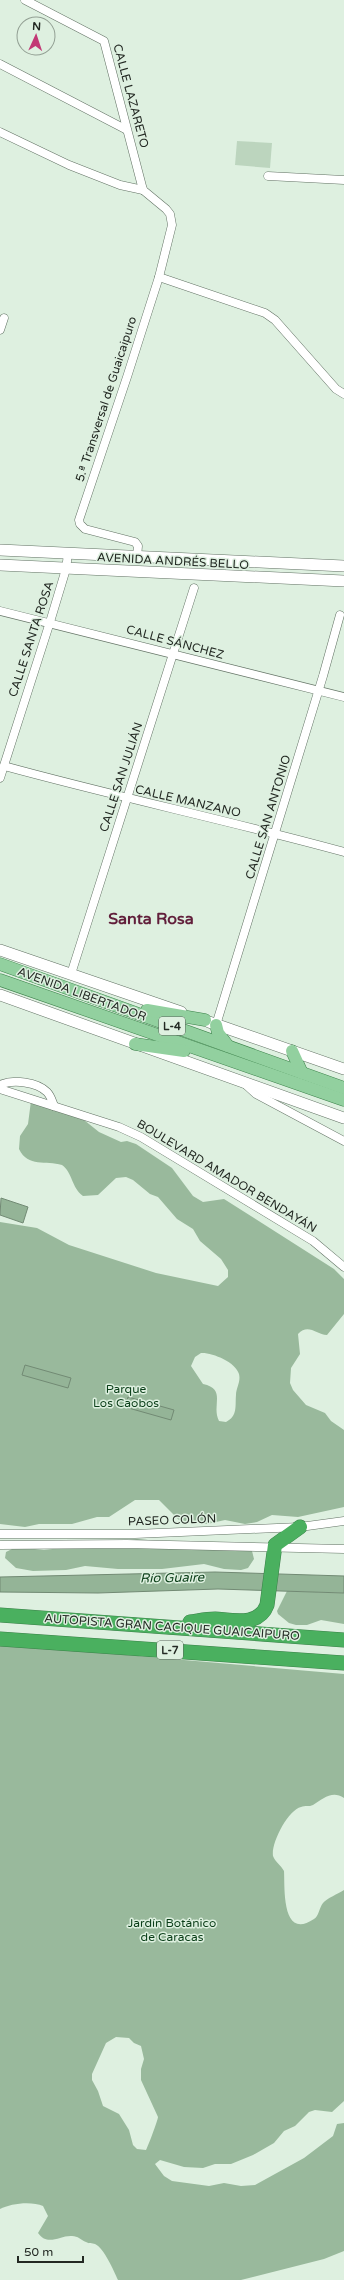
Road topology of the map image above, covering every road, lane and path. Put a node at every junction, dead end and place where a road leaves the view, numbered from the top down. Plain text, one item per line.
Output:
1 (25, 0) edge
2 (0, 64) edge
3 (127, 130) junction
4 (0, 132) edge
5 (268, 176) dead end
6 (344, 180) edge
7 (143, 190) junction
8 (159, 277) junction
9 (4, 318) dead end
10 (0, 330) edge
11 (344, 394) edge
12 (0, 550) edge
13 (68, 554) junction
14 (137, 557) junction
15 (0, 565) edge
16 (344, 566) edge
17 (66, 569) junction
18 (344, 581) edge
19 (194, 588) dead end
20 (0, 611) edge
21 (340, 615) dead end
22 (50, 622) junction
23 (174, 654) junction
24 (318, 692) junction
25 (344, 697) edge
26 (4, 766) junction
27 (0, 778) edge
28 (127, 799) junction
29 (276, 834) junction
30 (344, 852) edge
31 (0, 950) edge
32 (0, 964) edge
33 (71, 974) junction
34 (0, 980) edge
35 (0, 995) edge
36 (105, 1002) junction
37 (205, 1020) junction
38 (216, 1025) junction
39 (135, 1044) junction
40 (229, 1046) junction
41 (292, 1051) junction
42 (224, 1058) junction
43 (344, 1069) edge
44 (302, 1073) junction
45 (243, 1082) junction
46 (0, 1085) edge
47 (344, 1088) edge
48 (0, 1089) edge
49 (344, 1100) edge
50 (54, 1106) junction
51 (344, 1118) edge
52 (344, 1141) edge
53 (344, 1267) edge
54 (344, 1521) edge
55 (300, 1527) junction
56 (0, 1534) edge
57 (0, 1545) edge
58 (344, 1548) edge
59 (274, 1550) junction
60 (0, 1615) edge
61 (161, 1627) junction
62 (0, 1638) edge
63 (344, 1640) edge
64 (344, 1663) edge

1 - 3 street, CALLE LAZARETO
2 - 3 street
3 - 7 street, CALLE LAZARETO
4 - 7 street
5 - 6 street
7 - 8 street, 5.ª Transversal de Guaicaipuro
8 - 11 street
8 - 14 street, 5.ª Transversal de Guaicaipuro
9 - 10 street
12 - 13 main road, AVENIDA ANDRÉS BELLO
13 - 14 main road, AVENIDA ANDRÉS BELLO
13 - 17 street, CALLE SANTA ROSA
14 - 16 main road, AVENIDA ANDRÉS BELLO
15 - 17 main road, AVENIDA ANDRÉS BELLO
17 - 18 main road, AVENIDA ANDRÉS BELLO
17 - 22 street, CALLE SANTA ROSA
19 - 23 street, CALLE SAN JULIÁN
20 - 22 street, CALLE SÁNCHEZ
21 - 24 street, CALLE SAN ANTONIO
22 - 23 street, CALLE SÁNCHEZ
22 - 26 street, CALLE SANTA ROSA
23 - 24 street, CALLE SÁNCHEZ
23 - 28 street, CALLE SAN JULIÁN
24 - 25 street, CALLE SÁNCHEZ
24 - 29 street, CALLE SAN ANTONIO
26 - 27 street, CALLE SANTA ROSA
26 - 28 street, CALLE MANZANO
28 - 29 street, CALLE MANZANO
28 - 33 street, CALLE SAN JULIÁN
29 - 30 street, CALLE MANZANO
29 - 38 street, CALLE SAN ANTONIO
31 - 33 main road, AVENIDA LIBERTADOR / L-4
32 - 36 main road, AVENIDA LIBERTADOR / L-4
33 - 37 main road, AVENIDA LIBERTADOR / L-4
34 - 42 main road, AVENIDA LIBERTADOR / L-4
35 - 39 main road, L-4
36 - 37 main road, L-4
36 - 40 main road, AVENIDA LIBERTADOR / L-4
37 - 38 main road, AVENIDA LIBERTADOR / L-4
38 - 40 main road
38 - 41 main road, AVENIDA LIBERTADOR / L-4
39 - 42 main road, L-4
39 - 45 main road, L-4
40 - 44 main road, AVENIDA LIBERTADOR / L-4
41 - 43 main road, AVENIDA LIBERTADOR / L-4
41 - 44 main road
42 - 49 main road, AVENIDA LIBERTADOR / L-4
44 - 47 main road, AVENIDA LIBERTADOR / L-4
45 - 51 main road, L-4
45 - 52 street
46 - 50 street
48 - 50 street, BOULEVARD AMADOR BENDAYÁN
50 - 53 street, BOULEVARD AMADOR BENDAYÁN
54 - 55 street, PASEO COLÓN
55 - 56 street, PASEO COLÓN
55 - 59 highway
57 - 59 street, PASEO COLÓN
58 - 59 street, PASEO COLÓN
59 - 61 highway
60 - 61 highway, AUTOPISTA GRAN CACIQUE GUAICAIPURO / L-7
61 - 63 highway, AUTOPISTA GRAN CACIQUE GUAICAIPURO / L-7
62 - 64 highway, AUTOPISTA GRAN CACIQUE GUAICAIPURO / L-7

